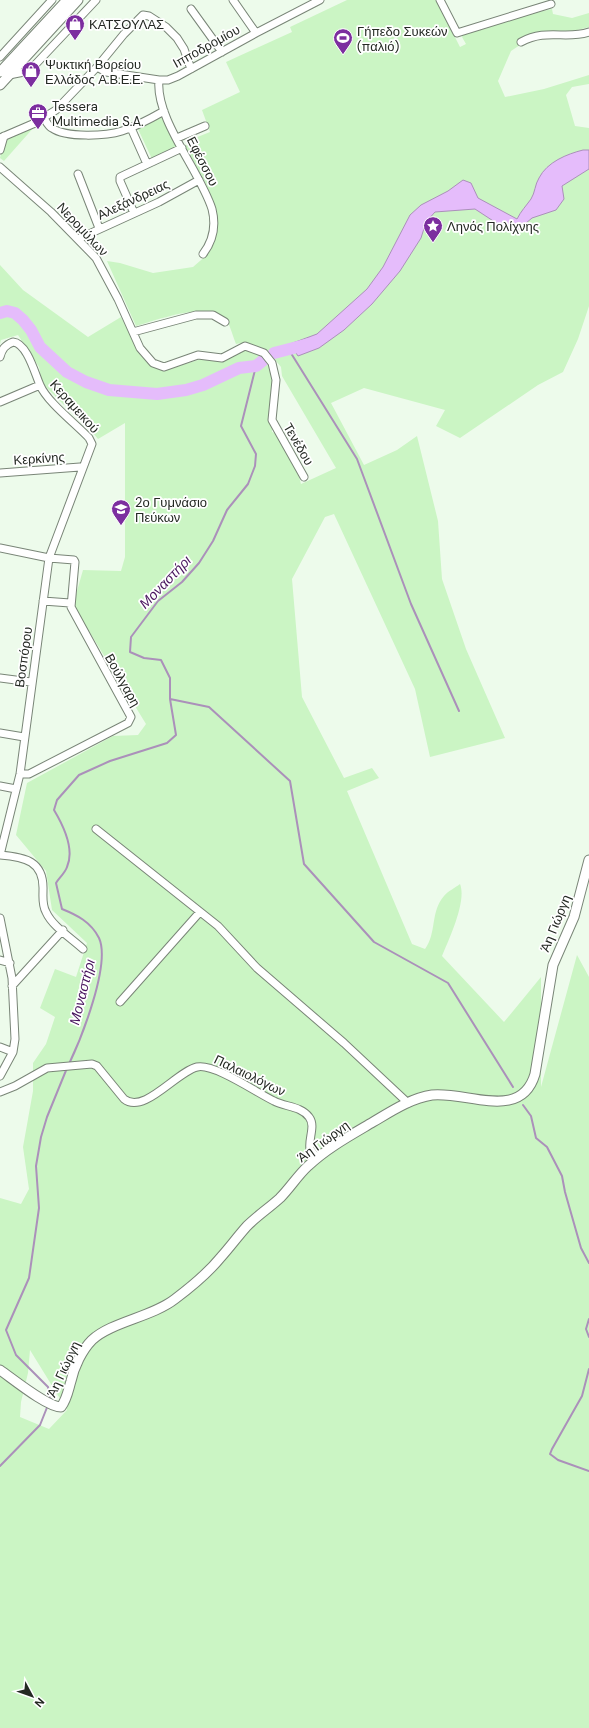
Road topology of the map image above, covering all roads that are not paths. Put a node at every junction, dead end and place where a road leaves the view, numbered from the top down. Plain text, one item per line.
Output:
1 (52, 0) edge
2 (67, 0) edge
3 (78, 0) edge
4 (96, 0) edge
5 (233, 0) edge
6 (320, 0) edge
7 (440, 0) edge
8 (551, 4) dead end
9 (191, 9) dead end
10 (589, 32) edge
11 (256, 33) junction
12 (521, 42) dead end
13 (222, 52) junction
14 (0, 57) edge
15 (97, 67) junction
16 (191, 69) junction
17 (4, 74) edge
18 (159, 80) junction
19 (0, 85) edge
20 (164, 111) junction
21 (44, 118) junction
22 (205, 126) dead end
23 (131, 128) junction
24 (2, 137) edge
25 (177, 138) junction
26 (182, 148) junction
27 (0, 150) edge
28 (147, 164) junction
29 (0, 167) edge
30 (78, 174) dead end
31 (199, 180) junction
32 (134, 213) junction
33 (99, 228) junction
34 (78, 239) junction
35 (203, 254) dead end
36 (225, 322) dead end
37 (133, 332) junction
38 (138, 344) joint
39 (0, 357) edge
40 (40, 385) junction
41 (0, 402) edge
42 (82, 467) junction
43 (0, 473) edge
44 (304, 477) dead end
45 (0, 548) edge
46 (49, 558) junction
47 (42, 601) junction
48 (70, 603) junction
49 (0, 678) edge
50 (31, 682) junction
51 (0, 733) edge
52 (24, 737) junction
53 (20, 774) junction
54 (0, 786) edge
55 (16, 789) junction
56 (96, 829) dead end
57 (0, 855) edge
58 (589, 860) edge
59 (199, 913) junction
60 (0, 918) edge
61 (63, 930) junction
62 (83, 949) dead end
63 (0, 960) edge
64 (10, 963) junction
65 (12, 986) junction
66 (120, 1002) dead end
67 (0, 1047) edge
68 (13, 1052) junction
69 (0, 1076) edge
70 (0, 1092) edge
71 (408, 1103) junction
72 (317, 1158) junction
73 (0, 1370) edge

1 - 14 street
2 - 17 street
3 - 17 street
4 - 17 street
5 - 11 street
6 - 11 street, Ιπποδρομίου
7 - 8 street
9 - 13 street
10 - 12 street
11 - 13 street, Ιπποδρομίου
13 - 16 street, Ιπποδρομίου
15 - 16 street
15 - 18 street, Ιπποδρομίου
15 - 21 street
16 - 18 street, Ιπποδρομίου
17 - 19 street
18 - 20 street, Εφέσσου
20 - 23 street
20 - 25 street, Εφέσσου
21 - 23 street
21 - 24 street
22 - 25 street
23 - 28 street
24 - 27 street
25 - 26 street, Εφέσσου
26 - 28 street
26 - 31 street, Εφέσσου
28 - 32 street
29 - 34 street, Νερομύλων
30 - 33 street
31 - 32 street, Αλεξάνδρειας
31 - 35 street, Εφέσσου
32 - 33 street, Αλεξάνδρειας
33 - 34 street, Αλεξάνδρειας
34 - 37 street, Νερομύλων
36 - 37 street
37 - 38 street, Νερομύλων
38 - 44 street, Τενέδου
39 - 40 street, Κεραμεικού
40 - 41 street
40 - 42 street, Κεραμεικού
42 - 43 street, Κερκίνης
42 - 46 street, Βοσπόρου
45 - 46 street
46 - 47 street, Βοσπόρου
46 - 48 street
47 - 48 street
47 - 50 street, Βοσπόρου
48 - 53 street, Βούλγαρη
49 - 50 street
50 - 52 street, Βοσπόρου
51 - 52 street
52 - 53 street, Βοσπόρου
53 - 55 street, Βοσπόρου
54 - 55 street
55 - 57 street, Βοσπόρου
56 - 59 street
57 - 61 street
58 - 71 street, Άη Γιώργη
59 - 66 street
59 - 71 street
60 - 64 street
61 - 62 street
61 - 65 street
63 - 64 street
64 - 65 street
65 - 68 street
67 - 68 street
68 - 69 street
70 - 72 street, Παλαιολόγων
71 - 72 street, Άη Γιώργη
72 - 73 street, Άη Γιώργη

